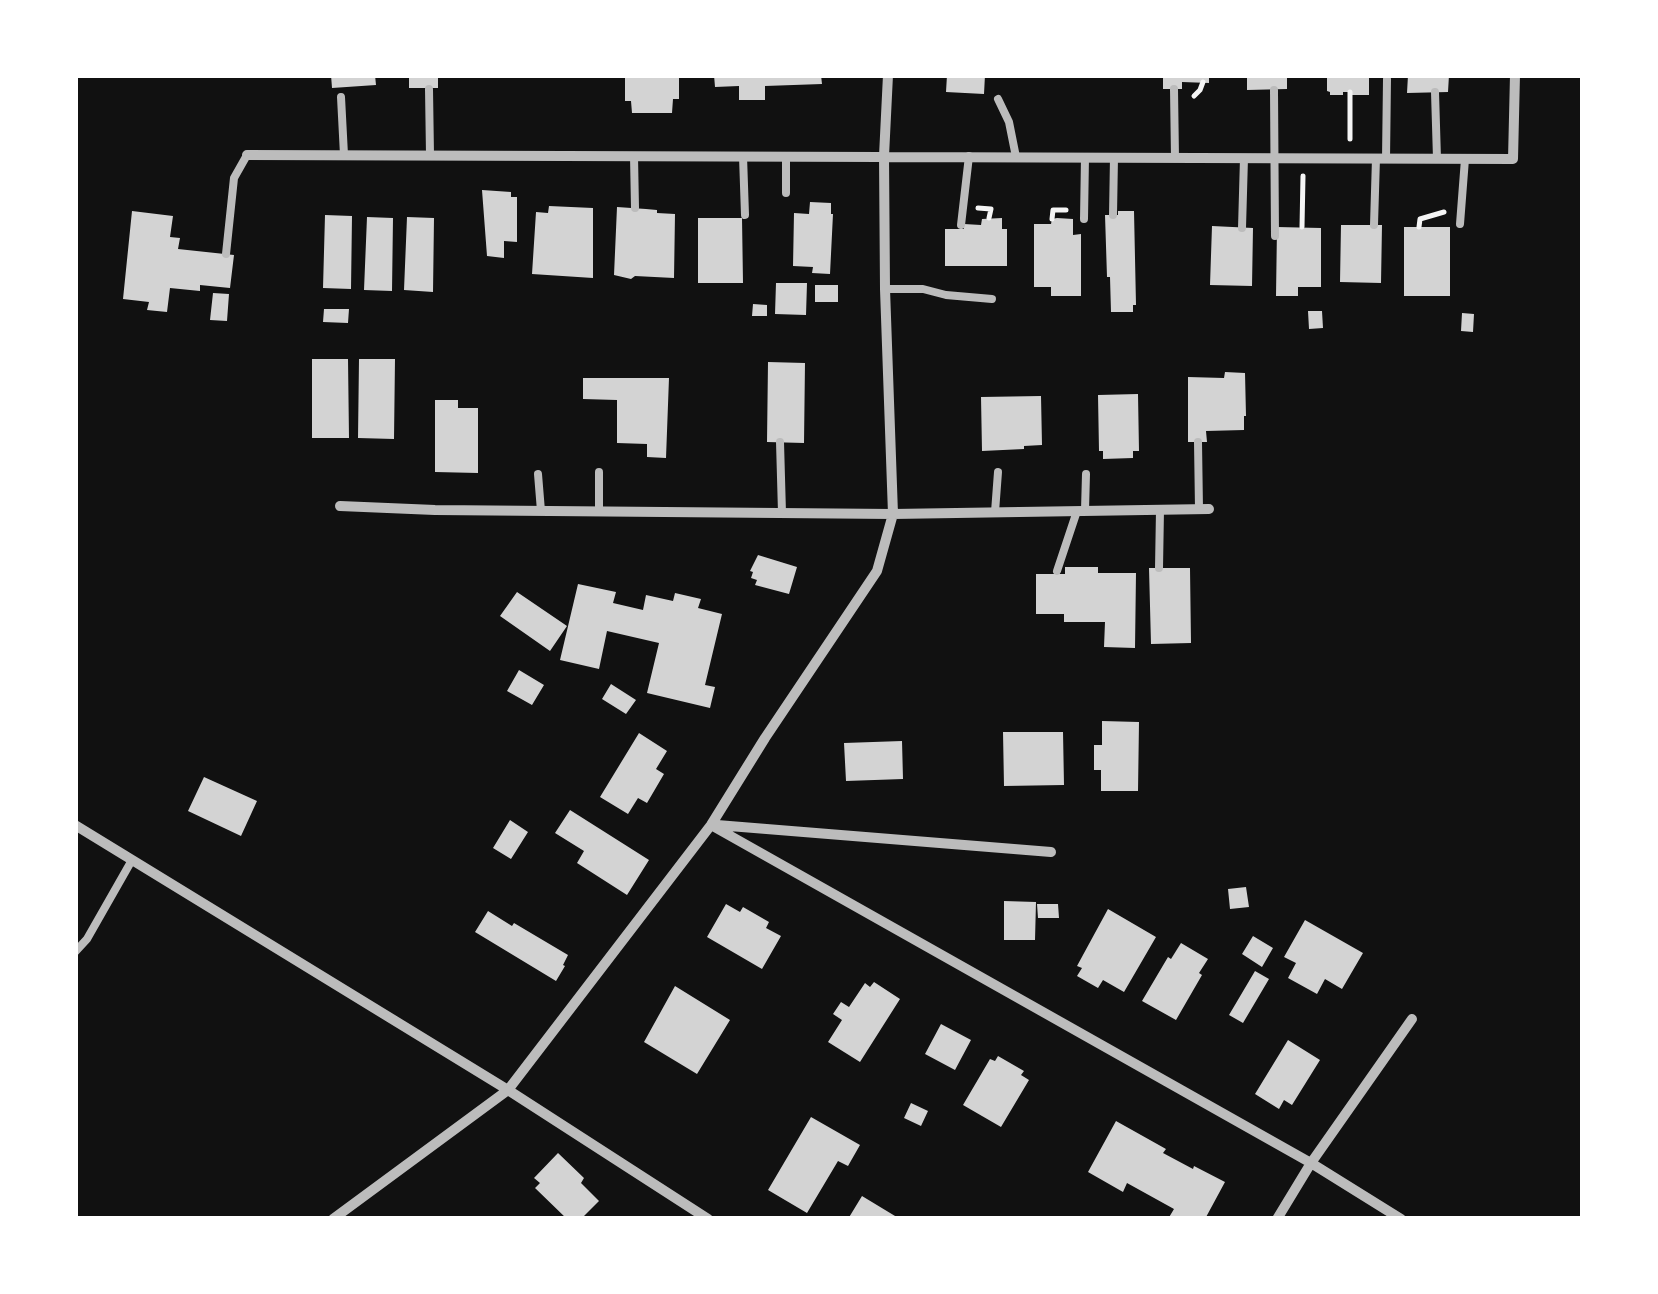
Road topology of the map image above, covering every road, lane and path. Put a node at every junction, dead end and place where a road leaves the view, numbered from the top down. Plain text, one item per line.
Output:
1 (888, 75) edge
2 (1515, 75) edge
3 (1386, 78) dead end
4 (430, 88) dead end
5 (1174, 89) dead end
6 (1274, 90) dead end
7 (1350, 92) dead end
8 (1435, 92) dead end
9 (341, 97) dead end
10 (998, 99) dead end
11 (247, 155) joint
12 (344, 155) junction
13 (430, 155) junction
14 (634, 156) junction
15 (743, 156) junction
16 (786, 156) junction
17 (884, 156) junction
18 (969, 156) junction
19 (1016, 157) junction
20 (1085, 157) junction
21 (1114, 157) junction
22 (1174, 158) junction
23 (1244, 158) junction
24 (1275, 158) junction
25 (1304, 158) junction
26 (1350, 158) junction
27 (1381, 158) junction
28 (1436, 159) junction
29 (1465, 159) junction
30 (786, 193) dead end
31 (1462, 206) junction
32 (635, 208) dead end
33 (744, 215) dead end
34 (1112, 215) dead end
35 (1084, 220) dead end
36 (1460, 224) dead end
37 (961, 225) dead end
38 (1374, 225) dead end
39 (1302, 227) dead end
40 (1242, 228) dead end
41 (1419, 228) dead end
42 (1274, 236) dead end
43 (226, 254) dead end
44 (885, 288) junction
45 (992, 299) dead end
46 (780, 442) dead end
47 (1198, 442) dead end
48 (600, 472) dead end
49 (998, 472) dead end
50 (538, 474) dead end
51 (1086, 474) dead end
52 (340, 506) dead end
53 (1204, 509) joint
54 (1160, 510) junction
55 (541, 511) junction
56 (599, 511) junction
57 (1081, 511) junction
58 (995, 512) junction
59 (782, 513) junction
60 (893, 514) junction
61 (1159, 568) dead end
62 (1057, 572) dead end
63 (711, 824) junction
64 (75, 825) edge
65 (1051, 852) dead end
66 (132, 860) junction
67 (75, 952) edge
68 (1412, 1019) dead end
69 (508, 1090) junction
70 (1311, 1163) junction
71 (333, 1219) edge
72 (708, 1219) edge
73 (1277, 1219) edge
74 (1401, 1219) edge

1 - 17 street
2 - 29 street
3 - 27 lane
4 - 13 lane
5 - 22 lane
6 - 24 lane
7 - 26 path
8 - 28 lane
9 - 12 lane
10 - 19 lane
11 - 12 street
11 - 43 lane
12 - 13 street
13 - 14 street
14 - 15 street
14 - 32 lane
15 - 16 street
15 - 33 lane
16 - 17 street
16 - 30 lane
17 - 18 street
17 - 44 street
18 - 19 street
18 - 37 lane
19 - 20 street
20 - 21 street
20 - 35 lane
21 - 22 street
21 - 34 lane
22 - 23 street
23 - 24 street
23 - 40 lane
24 - 25 street
24 - 42 lane
25 - 26 street
25 - 39 path
26 - 27 street
27 - 28 street
27 - 38 lane
28 - 29 street
29 - 31 lane
31 - 36 lane
31 - 41 path
44 - 45 lane
44 - 60 street
46 - 59 lane
47 - 53 lane
48 - 56 lane
49 - 58 lane
50 - 55 lane
51 - 57 lane
52 - 55 street
53 - 54 street
54 - 57 street
54 - 61 lane
55 - 56 street
56 - 59 street
57 - 58 street
57 - 62 lane
58 - 60 street
59 - 60 street
60 - 63 street
63 - 65 street
63 - 69 street
63 - 70 street
64 - 66 street
66 - 67 lane
66 - 69 street
68 - 70 street
69 - 71 street
69 - 72 street
70 - 73 street
70 - 74 street

